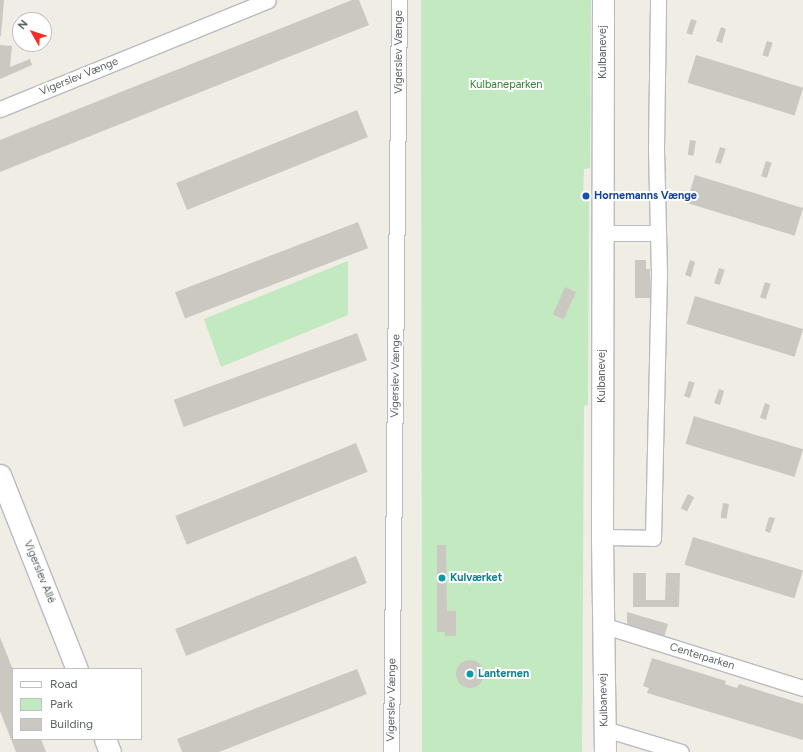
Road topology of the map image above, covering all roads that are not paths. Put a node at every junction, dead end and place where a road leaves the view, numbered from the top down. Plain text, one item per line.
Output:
1 (268, 0) edge
2 (399, 0) edge
3 (603, 0) edge
4 (658, 0) edge
5 (0, 109) edge
6 (603, 233) junction
7 (657, 233) junction
8 (0, 475) edge
9 (602, 537) junction
10 (602, 625) junction
11 (77, 668) edge
12 (803, 688) edge
13 (605, 729) junction
14 (105, 740) edge
15 (110, 752) edge
16 (391, 752) edge
17 (605, 752) edge
18 (681, 752) edge

1 - 5 street, Vigerslev Vænge
2 - 16 street, Vigerslev Vænge
3 - 6 street, Kulbanevej
4 - 7 street
6 - 7 street
6 - 9 street, Kulbanevej
7 - 9 street
8 - 11 street, Vigerslev Allé
9 - 10 street, Kulbanevej
10 - 12 street, Centerparken
10 - 13 street, Kulbanevej
13 - 17 street, Kulbanevej
13 - 18 street
14 - 15 street

